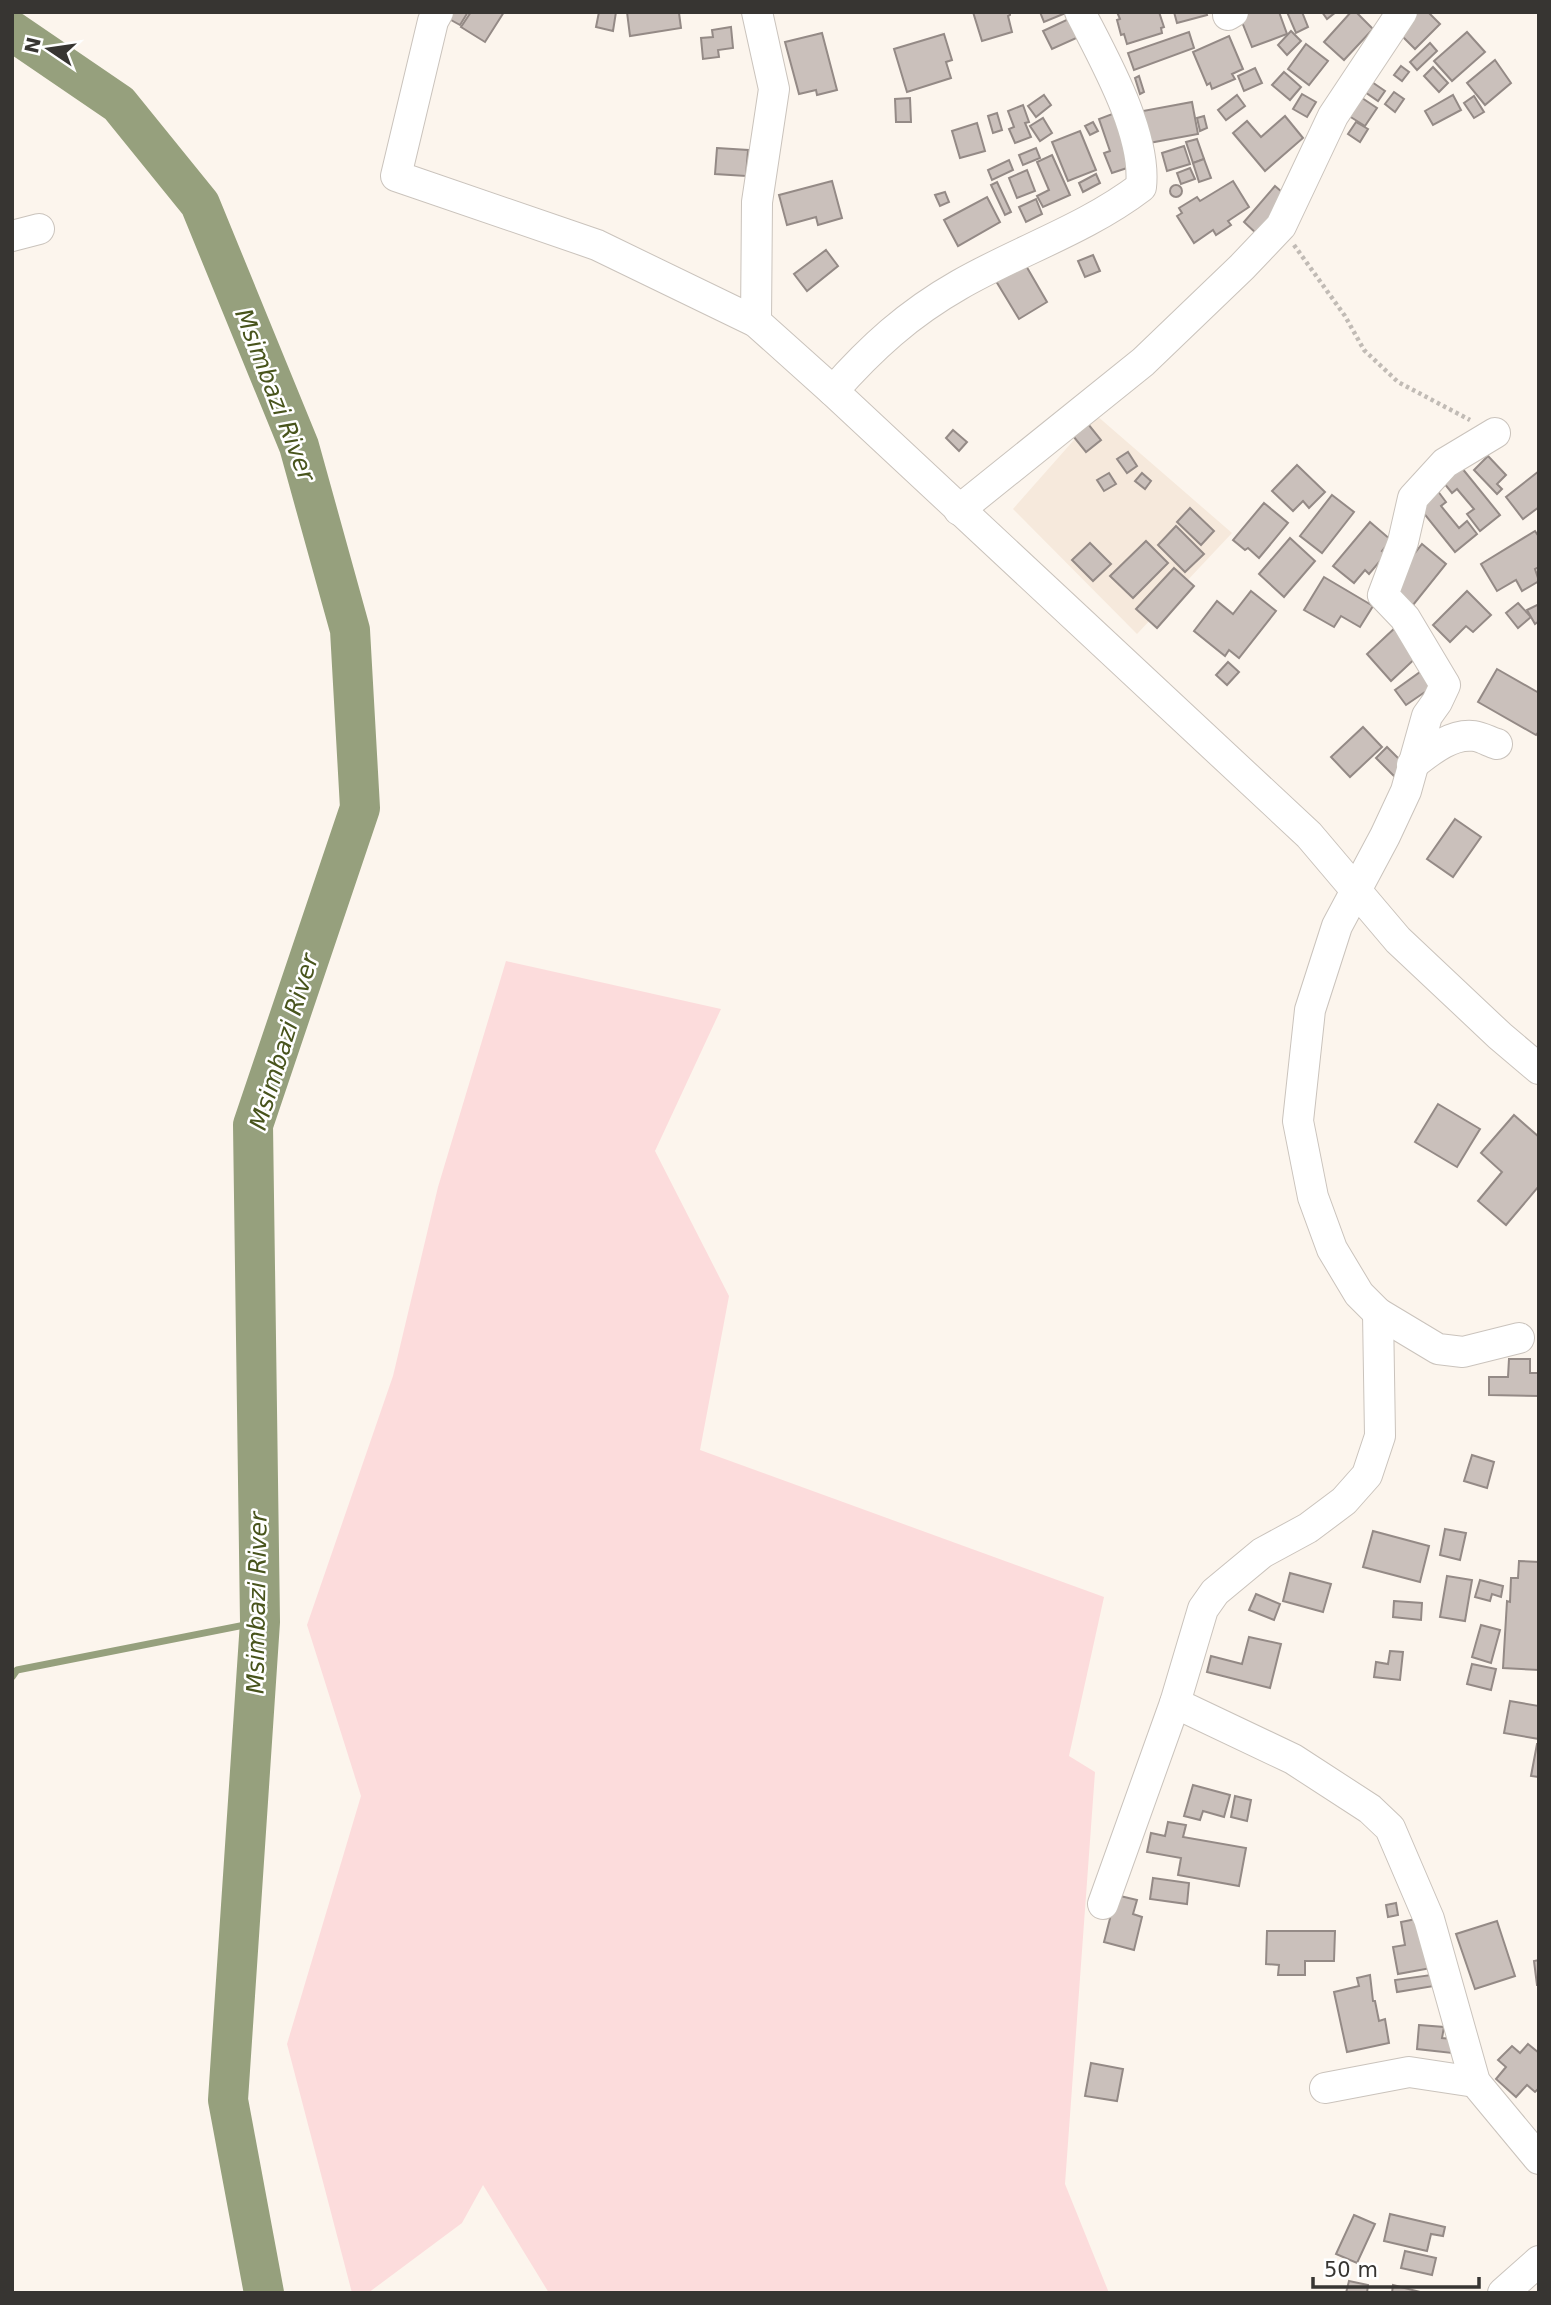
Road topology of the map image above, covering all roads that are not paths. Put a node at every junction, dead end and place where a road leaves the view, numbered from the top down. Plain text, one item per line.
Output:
1 (757, 12) edge
2 (1080, 12) edge
3 (1402, 12) edge
4 (429, 15) edge
5 (756, 322) junction
6 (833, 391) junction
7 (1495, 433) road end
8 (959, 510) junction
9 (1497, 744) dead end
10 (1412, 765) junction
11 (1355, 890) junction
12 (1539, 1069) edge
13 (1378, 1313) junction
14 (1519, 1338) dead end
15 (1175, 1703) junction
16 (1103, 1904) dead end
17 (1475, 2082) junction
18 (1325, 2088) dead end
19 (1539, 2159) edge
20 (1539, 2261) edge
21 (1503, 2293) edge

1 - 5 street
2 - 6 street
3 - 8 street
4 - 5 street
5 - 6 street
6 - 8 street
7 - 10 street
8 - 11 street
9 - 10 street
10 - 11 street
11 - 12 street
11 - 13 street
13 - 14 street
13 - 15 street
15 - 16 street
15 - 17 street
17 - 18 street
17 - 19 street
20 - 21 street

